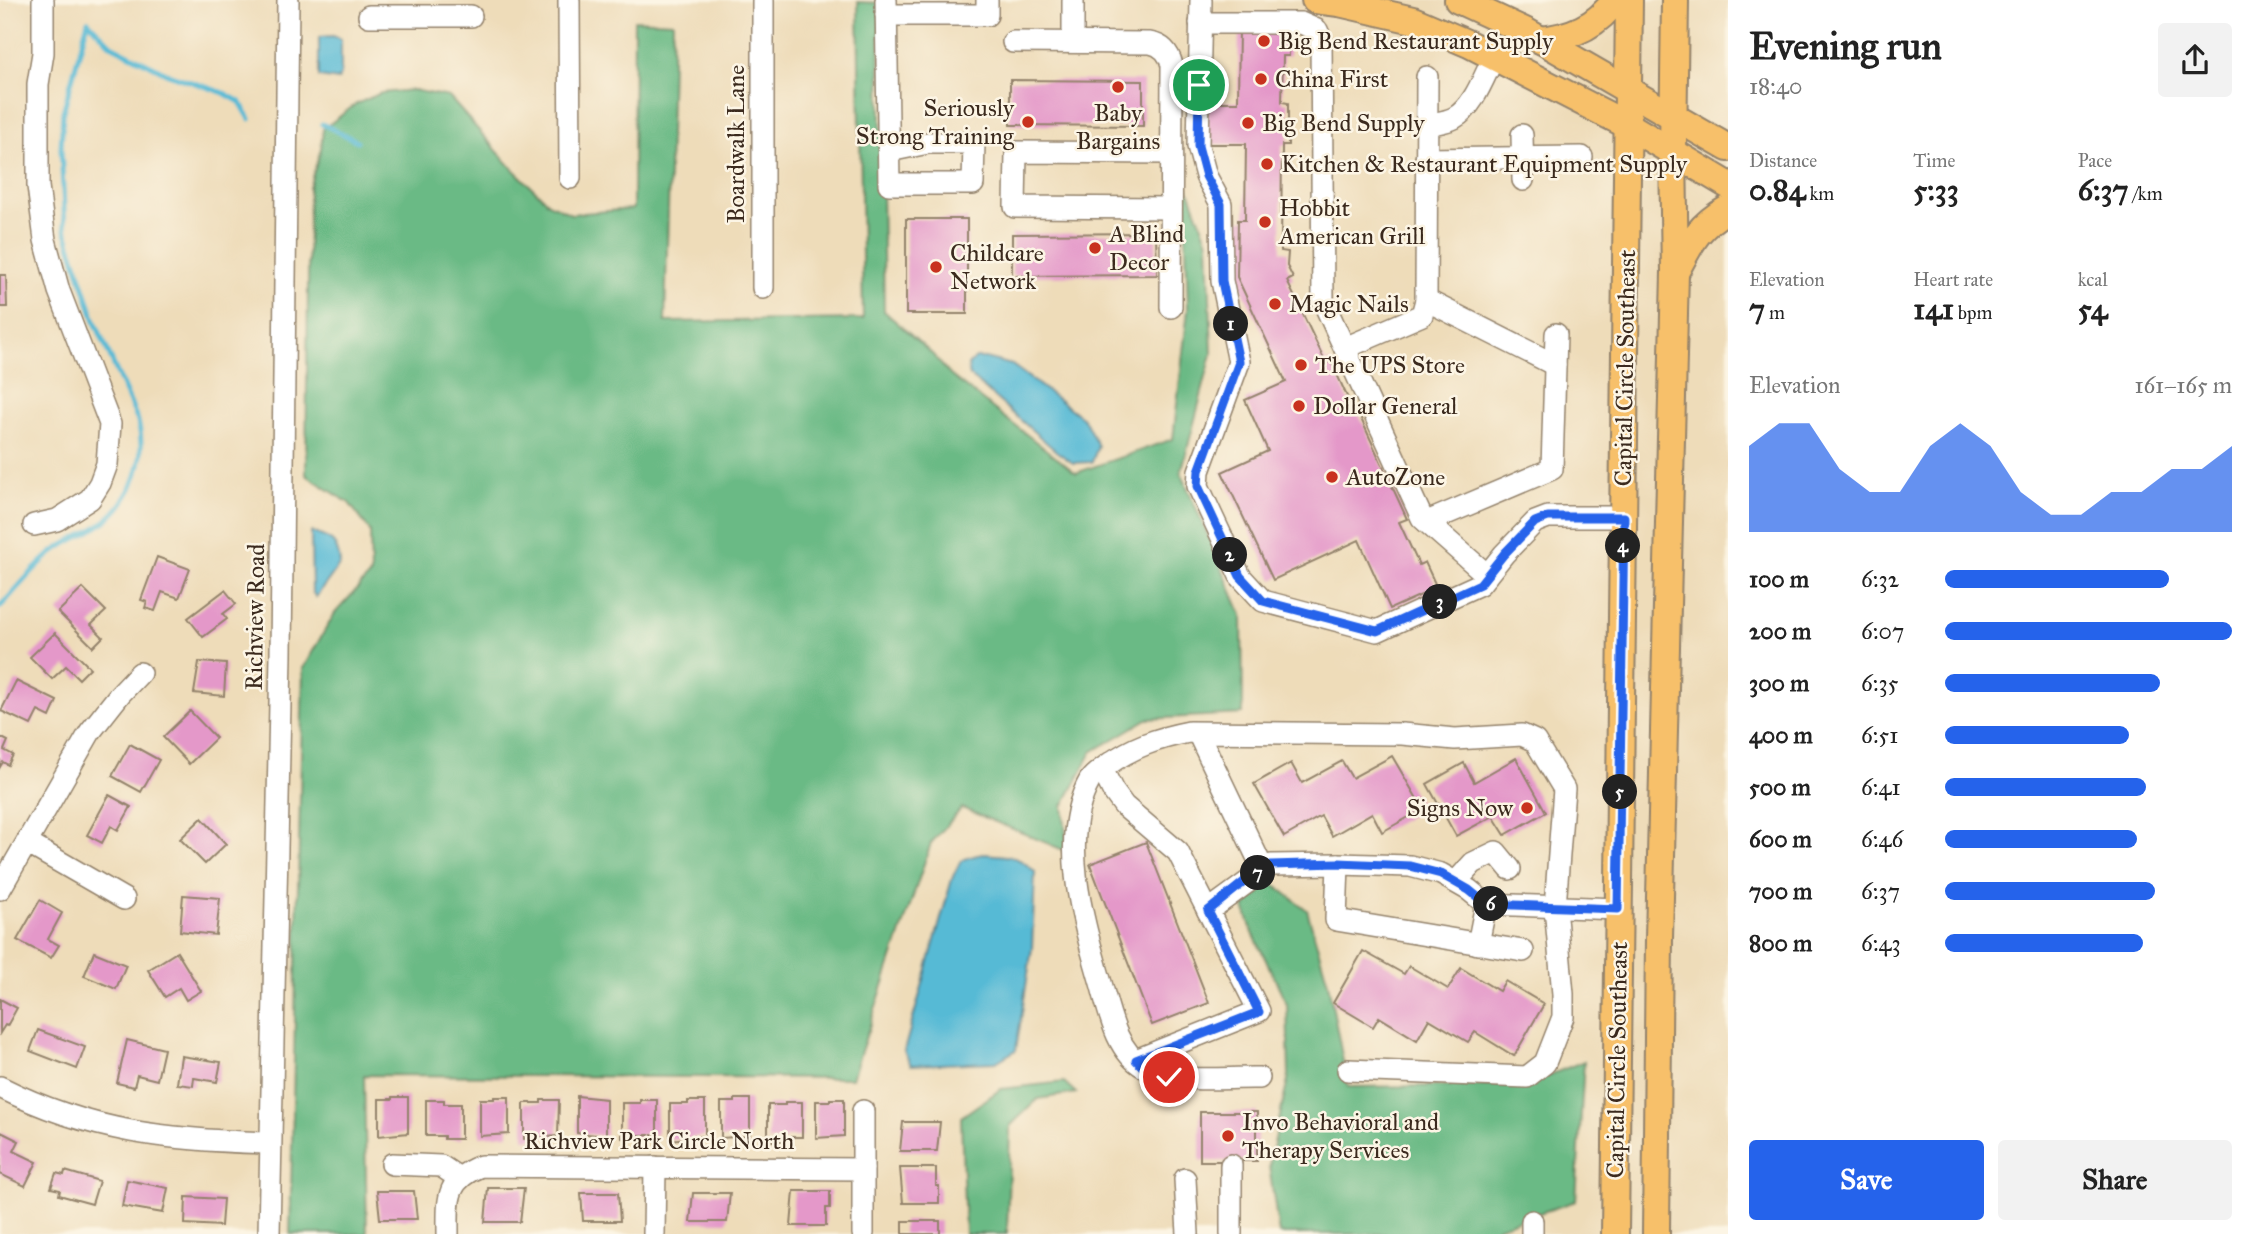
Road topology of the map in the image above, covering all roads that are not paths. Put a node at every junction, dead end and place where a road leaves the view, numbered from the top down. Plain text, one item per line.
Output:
1 (43, 0) edge
2 (288, 0) edge
3 (569, 0) edge
4 (763, 0) edge
5 (987, 0) edge
6 (1073, 0) edge
7 (1201, 0) edge
8 (1315, 0) edge
9 (1615, 0) edge
10 (1629, 0) edge
11 (1675, 0) edge
12 (1472, 3) edge
13 (422, 8) edge
14 (886, 8) edge
15 (369, 16) dead end
16 (471, 16) dead end
17 (1200, 23) junction
18 (1540, 40) junction
19 (1013, 42) dead end
20 (1073, 42) junction
21 (1494, 57) junction
22 (1427, 77) dead end
23 (1629, 89) junction
24 (1674, 117) junction
25 (1427, 125) junction
26 (1629, 126) junction
27 (1522, 135) dead end
28 (1728, 148) edge
29 (889, 151) dead end
30 (1171, 153) junction
31 (1673, 153) junction
32 (1582, 157) dead end
33 (1522, 158) junction
34 (1426, 159) junction
35 (569, 178) dead end
36 (1523, 180) dead end
37 (1728, 185) edge
38 (1171, 208) junction
39 (1728, 209) edge
40 (1675, 272) junction
41 (763, 288) dead end
42 (1426, 300) junction
43 (1171, 307) dead end
44 (1556, 334) dead end
45 (1345, 348) junction
46 (1555, 365) junction
47 (1624, 517) junction
48 (1669, 518) junction
49 (1427, 522) junction
50 (34, 525) dead end
51 (1487, 575) junction
52 (140, 673) dead end
53 (1198, 733) junction
54 (1102, 769) junction
55 (27, 843) junction
56 (1338, 863) junction
57 (1267, 867) junction
58 (1510, 870) dead end
59 (1456, 882) junction
60 (0, 889) edge
61 (124, 899) dead end
62 (1486, 904) junction
63 (1555, 907) junction
64 (1618, 909) junction
65 (1208, 911) junction
66 (1659, 939) junction
67 (1478, 944) junction
68 (1523, 951) dead end
69 (1136, 1060) junction
70 (1348, 1070) dead end
71 (1259, 1078) dead end
72 (0, 1087) edge
73 (863, 1111) dead end
74 (270, 1143) junction
75 (391, 1164) dead end
76 (1231, 1165) dead end
77 (655, 1167) junction
78 (863, 1169) junction
79 (459, 1178) junction
80 (1185, 1179) dead end
81 (269, 1234) edge
82 (448, 1234) edge
83 (654, 1234) edge
84 (863, 1234) edge
85 (1188, 1234) edge
86 (1231, 1234) edge
87 (1615, 1234) edge
88 (1656, 1234) edge

1 - 50 street
2 - 74 street, Richview Road
3 - 35 street
4 - 41 street, Boardwalk Lane
5 - 14 street
6 - 20 street
7 - 17 street
8 - 21 main road
9 - 18 main road
10 - 23 main road, Capital Circle Southeast
11 - 24 main road, Capital Circle Southeast
12 - 18 main road
13 - 15 street
13 - 16 street
14 - 29 street
17 - 45 street
17 - 51 street
18 - 23 main road
19 - 20 street
20 - 30 street
21 - 25 street
21 - 26 main road
22 - 25 street
23 - 24 main road
23 - 26 main road, Capital Circle Southeast
24 - 28 main road
24 - 31 main road, Capital Circle Southeast
25 - 34 street
26 - 31 main road
26 - 47 main road, Capital Circle Southeast
27 - 33 street
30 - 38 street
30 - 38 street
31 - 37 main road
31 - 40 main road, Capital Circle Southeast
32 - 33 street
33 - 34 street
33 - 36 street
34 - 42 street
38 - 43 street
39 - 40 main road
40 - 48 main road, Capital Circle Southeast
42 - 45 street
42 - 46 street
44 - 46 street
45 - 49 street
46 - 49 street
47 - 48 main road
47 - 51 street
47 - 64 main road, Capital Circle Southeast
48 - 66 main road, Capital Circle Southeast
49 - 51 street
52 - 55 street
53 - 54 street
53 - 57 street
53 - 63 street
54 - 65 street
54 - 69 street
55 - 60 street
55 - 61 street
56 - 57 street
56 - 59 street
56 - 67 street
57 - 65 street
58 - 59 street
59 - 62 street
62 - 63 street
62 - 67 street
63 - 64 street
63 - 70 street
64 - 66 main road
64 - 87 main road, Capital Circle Southeast
65 - 69 street
66 - 88 main road, Capital Circle Southeast
67 - 68 street
69 - 71 street
72 - 74 street
73 - 78 street
74 - 81 street, Richview Road
75 - 79 street
76 - 86 street
77 - 78 street, Richview Park Circle North
77 - 79 street, Richview Park Circle North
77 - 83 street
78 - 84 street
79 - 82 street
80 - 85 street

